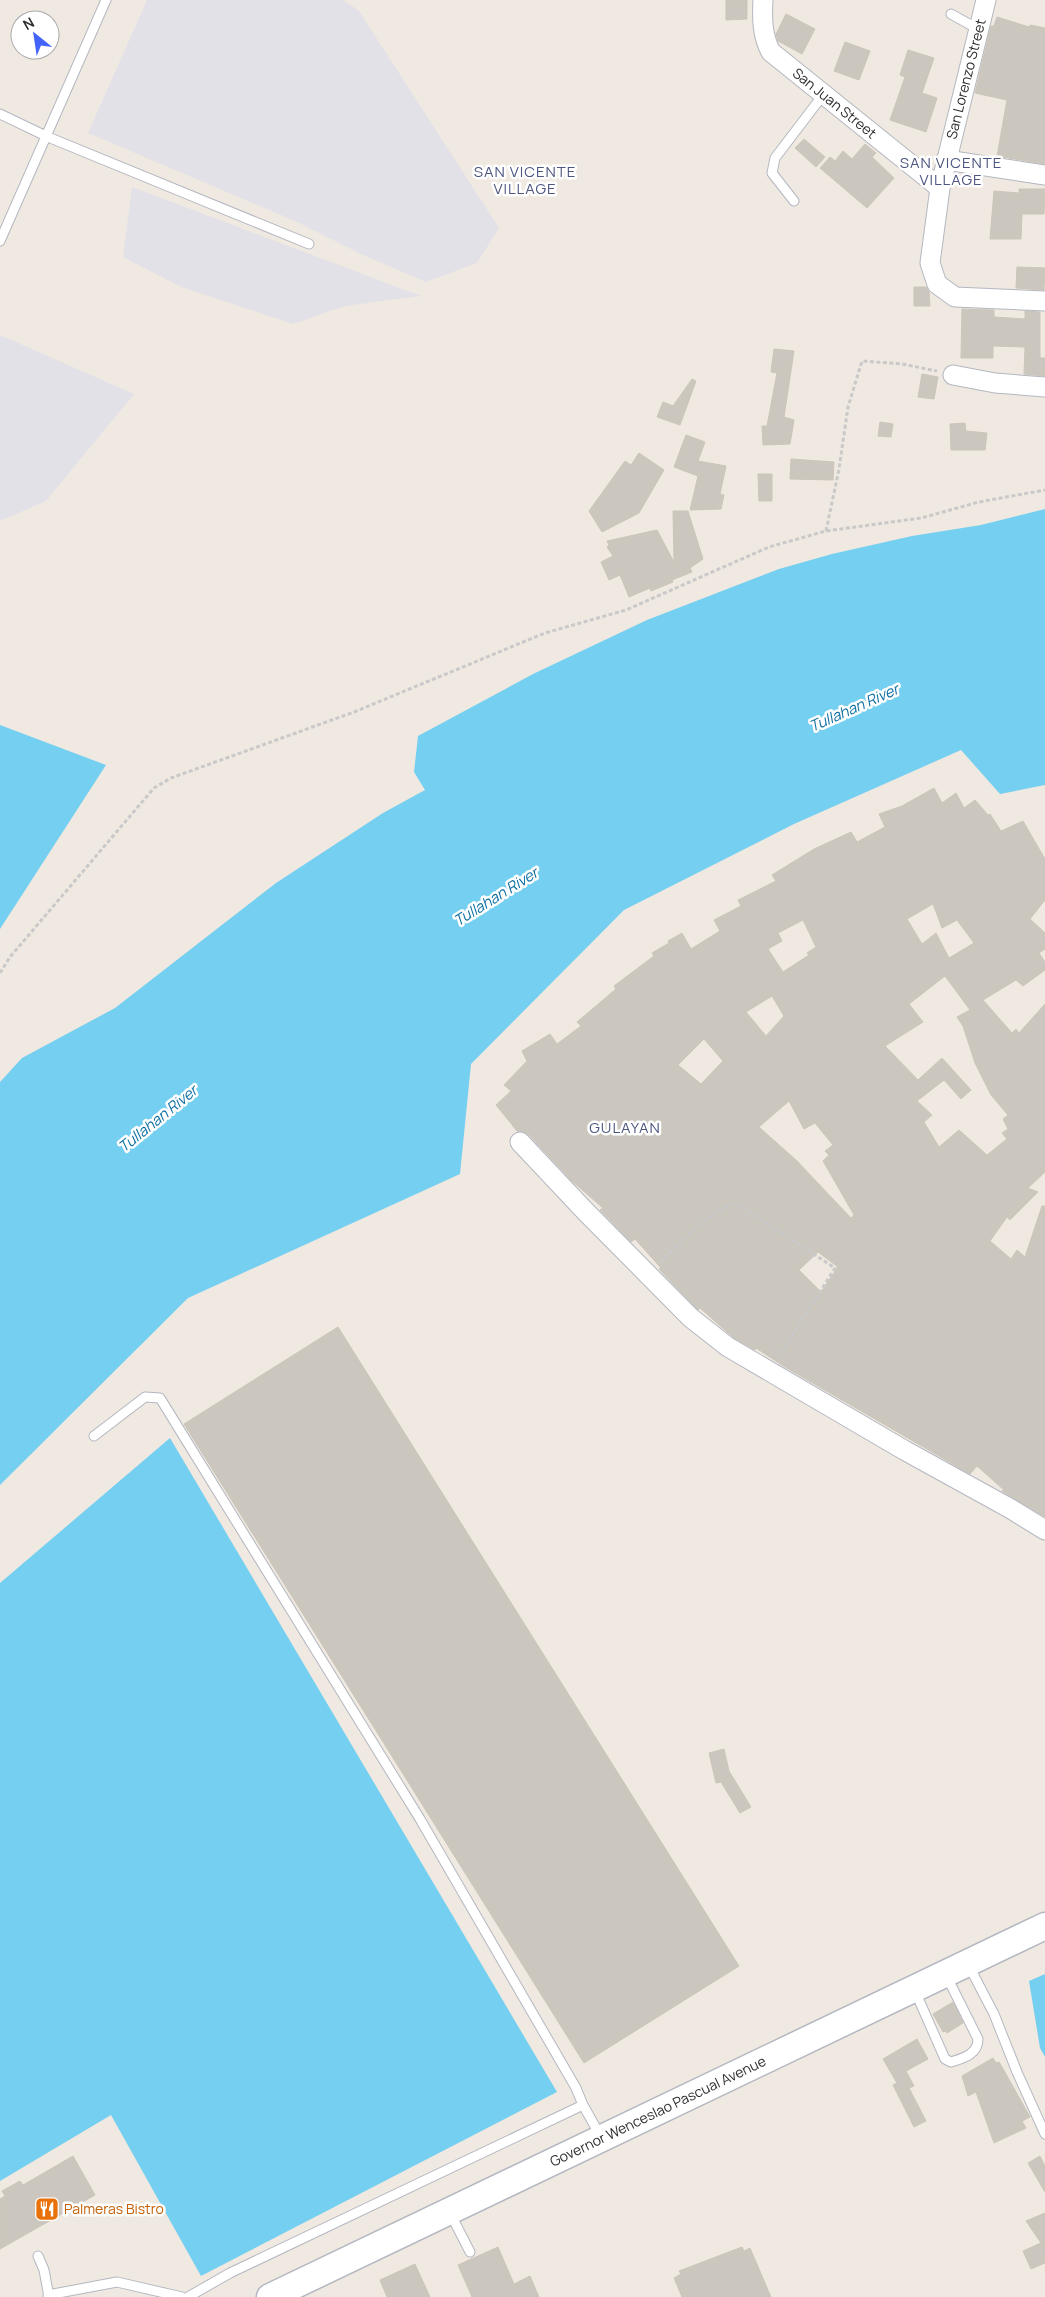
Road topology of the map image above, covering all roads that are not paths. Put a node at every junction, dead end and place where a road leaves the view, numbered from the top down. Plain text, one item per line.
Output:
1 (106, 0) edge
2 (763, 0) edge
3 (986, 0) edge
4 (951, 14) dead end
5 (978, 29) junction
6 (823, 95) junction
7 (0, 114) edge
8 (48, 137) junction
9 (946, 160) junction
10 (1045, 175) edge
11 (940, 188) junction
12 (794, 201) dead end
13 (0, 241) edge
14 (309, 244) dead end
15 (1045, 302) edge
16 (953, 375) road end
17 (1045, 387) edge
18 (520, 1142) dead end
19 (94, 1436) dead end
20 (1045, 1530) edge
21 (1045, 1926) edge
22 (956, 1968) junction
23 (914, 1989) junction
24 (583, 2105) junction
25 (1045, 2134) edge
26 (602, 2138) junction
27 (449, 2211) junction
28 (470, 2252) dead end
29 (38, 2256) dead end
30 (159, 2295) edge
31 (49, 2296) edge
32 (182, 2297) edge
33 (188, 2297) edge
34 (270, 2297) edge

1 - 8 lane
2 - 6 street, San Juan Street
3 - 5 street, San Lorenzo Street
4 - 5 lane
5 - 9 street, San Lorenzo Street
6 - 11 street, San Juan Street
6 - 12 lane
7 - 8 lane
8 - 13 lane
8 - 14 lane
9 - 10 street
9 - 11 street, San Lorenzo Street
11 - 15 street, San Lorenzo Street
16 - 17 street
18 - 20 street
19 - 24 lane
21 - 22 main road, Governor Wenceslao Pascual Avenue
22 - 23 main road, Governor Wenceslao Pascual Avenue
22 - 23 lane
22 - 25 lane
23 - 26 main road, Governor Wenceslao Pascual Avenue
24 - 26 lane
24 - 33 lane
26 - 27 main road, Governor Wenceslao Pascual Avenue
27 - 28 lane
27 - 34 main road, Governor Wenceslao Pascual Avenue
29 - 31 lane
30 - 31 lane
30 - 32 lane

